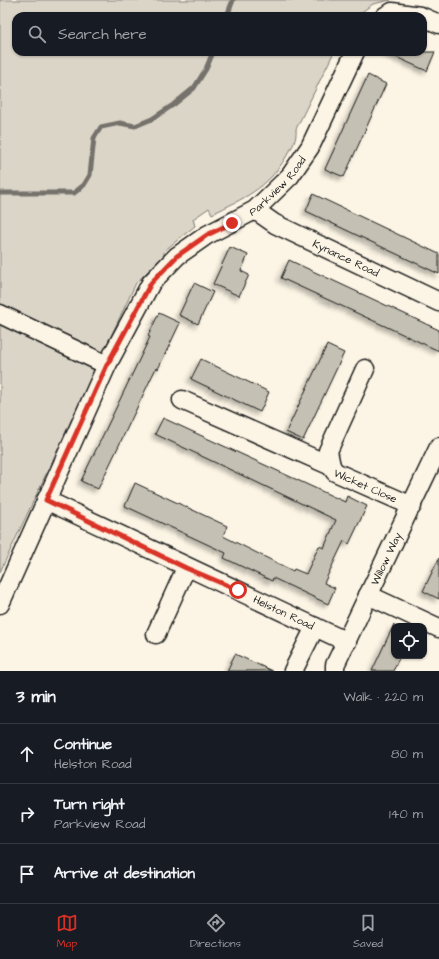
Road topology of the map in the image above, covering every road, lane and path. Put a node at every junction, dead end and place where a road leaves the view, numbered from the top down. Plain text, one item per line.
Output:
1 (427, 19) edge
2 (439, 24) edge
3 (353, 56) edge
4 (255, 210) junction
5 (439, 302) edge
6 (0, 314) edge
7 (107, 365) junction
8 (366, 369) dead end
9 (182, 400) dead end
10 (439, 448) edge
11 (331, 466) junction
12 (46, 500) junction
13 (412, 506) junction
14 (186, 568) junction
15 (368, 595) junction
16 (0, 604) edge
17 (315, 627) junction
18 (439, 628) edge
19 (156, 634) dead end
20 (347, 642) junction
21 (293, 671) edge
22 (335, 671) edge

1 - 2 street
3 - 4 street, Parkview Road
4 - 5 street, Kynance Road
4 - 7 street, Parkview Road
6 - 7 street
7 - 12 street, Parkview Road
8 - 11 street, Wicket Close
9 - 11 street
10 - 13 street, Willow Way
11 - 13 street, Wicket Close
12 - 14 street, Helston Road
12 - 16 street, Parkview Road
13 - 15 street, Willow Way
14 - 17 street, Helston Road
14 - 19 street
15 - 18 street
15 - 20 street, Willow Way
17 - 20 street, Helston Road
17 - 21 street
20 - 22 street, Willow Way

